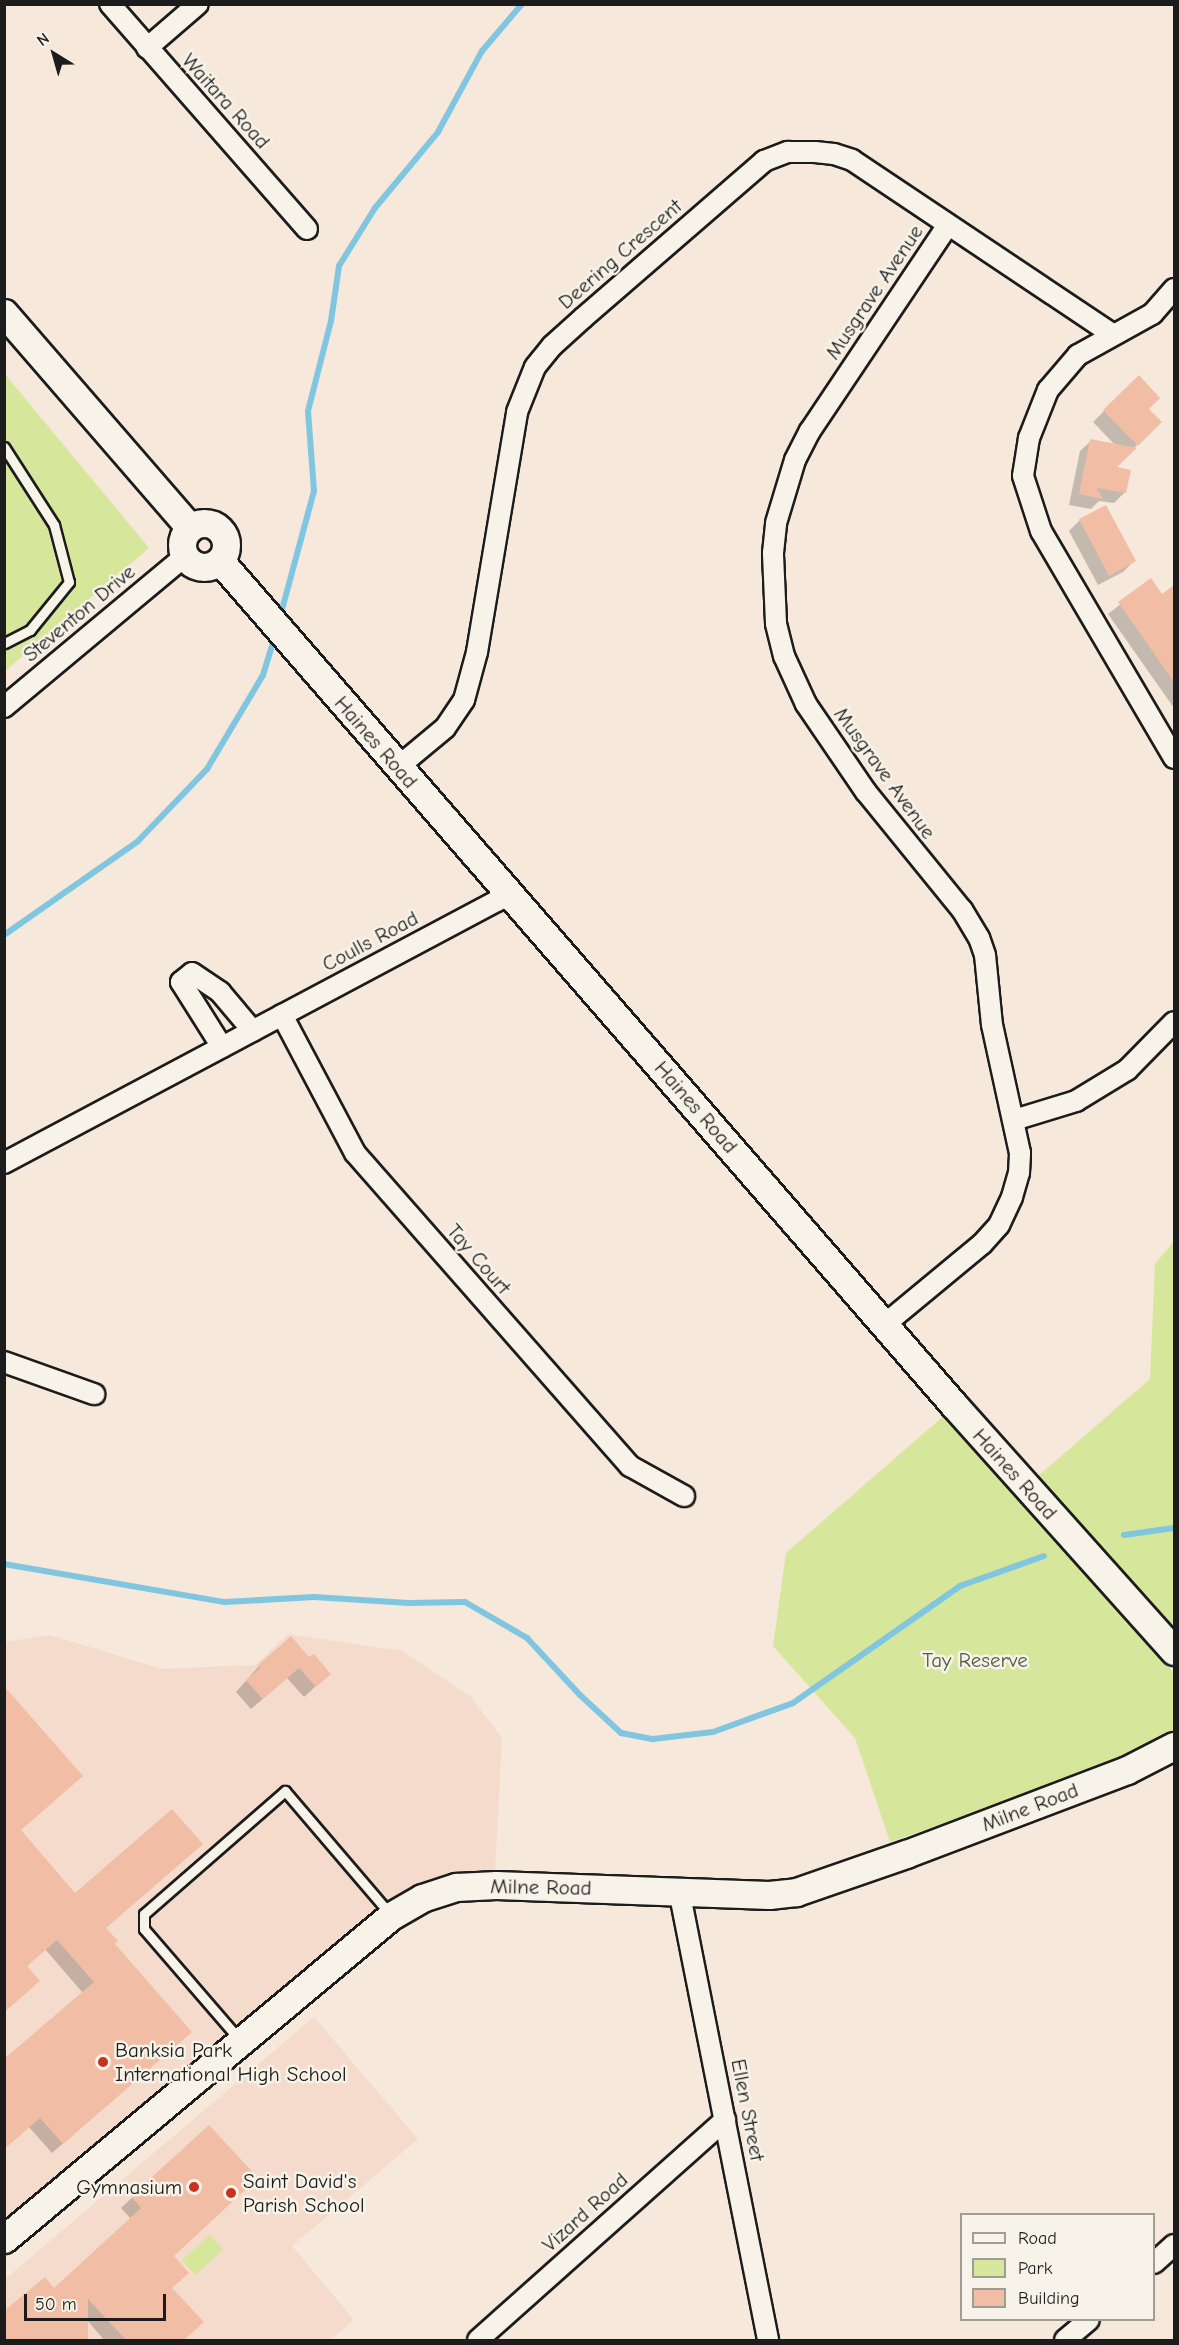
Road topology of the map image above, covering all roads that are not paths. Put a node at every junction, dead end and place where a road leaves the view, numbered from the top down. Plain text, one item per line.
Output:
1 (110, 4) edge
2 (198, 4) edge
3 (147, 48) junction
4 (948, 225) junction
5 (307, 229) dead end
6 (1174, 289) edge
7 (4, 313) edge
8 (1113, 335) junction
9 (4, 447) edge
10 (190, 528) junction
11 (184, 556) junction
12 (220, 561) junction
13 (4, 643) edge
14 (4, 707) edge
15 (1174, 758) edge
16 (398, 767) junction
17 (510, 894) junction
18 (282, 1015) junction
19 (1174, 1022) edge
20 (253, 1031) junction
21 (222, 1047) junction
22 (1014, 1120) junction
23 (4, 1162) edge
24 (885, 1325) junction
25 (4, 1362) edge
26 (94, 1394) dead end
27 (684, 1496) dead end
28 (1174, 1651) edge
29 (1174, 1746) edge
30 (1174, 1758) edge
31 (1127, 1770) junction
32 (679, 1890) junction
33 (391, 1916) junction
34 (241, 2041) junction
35 (725, 2120) junction
36 (4, 2240) edge
37 (1174, 2245) edge
38 (1155, 2262) edge
39 (1087, 2321) edge
40 (478, 2340) edge
41 (768, 2340) edge
42 (1065, 2340) edge

1 - 3 street, Waitara Road
2 - 3 street
3 - 5 street, Waitara Road
4 - 8 street, Deering Crescent
4 - 16 street, Deering Crescent
4 - 22 street, Musgrave Avenue
6 - 8 street
7 - 10 main road
8 - 15 street
9 - 13 lane
10 - 11 main road
10 - 12 main road
11 - 12 main road
11 - 14 street, Steventon Drive
12 - 16 main road, Haines Road
16 - 17 main road, Haines Road
17 - 18 street, Coulls Road
17 - 24 main road, Haines Road
18 - 20 street, Coulls Road
18 - 27 street, Tay Court
19 - 22 street
20 - 21 street, Coulls Road
20 - 21 street
21 - 23 street, Coulls Road
22 - 24 street, Musgrave Avenue
24 - 28 main road, Haines Road
25 - 26 street
29 - 31 main road, Milne Road
30 - 31 main road
31 - 32 main road, Milne Road
32 - 33 main road, Milne Road
32 - 35 street, Ellen Street
33 - 34 main road, Milne Road
33 - 34 lane
34 - 36 main road, Milne Road
35 - 40 street, Vizard Road
35 - 41 street, Ellen Street
37 - 38 street
39 - 42 street

